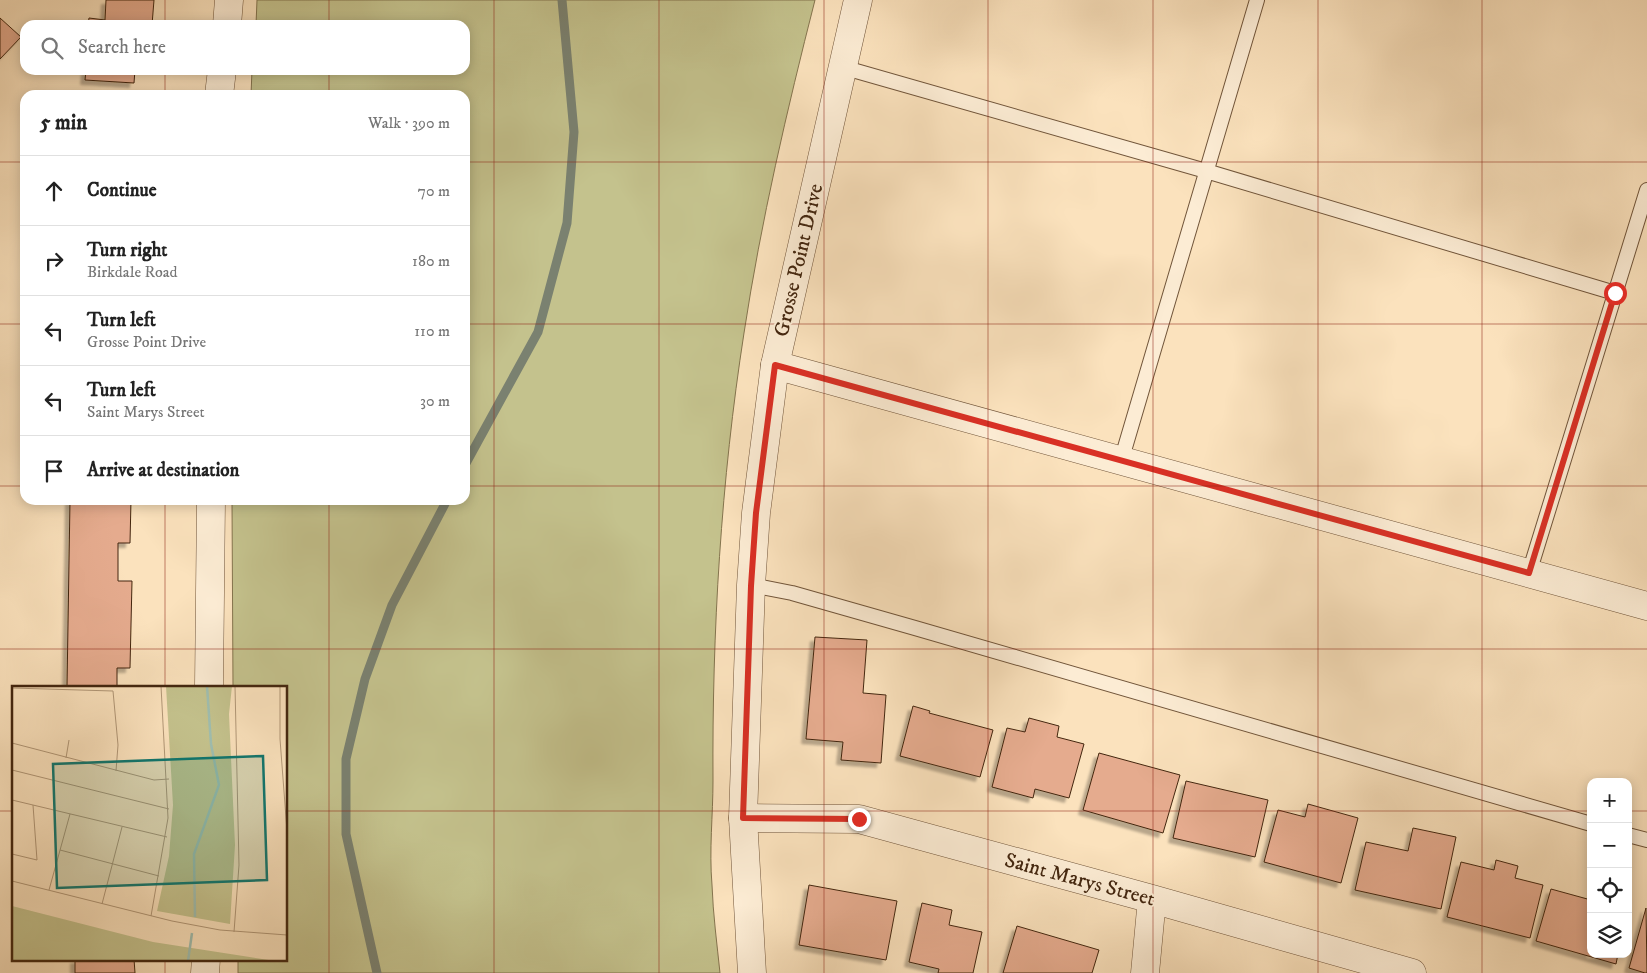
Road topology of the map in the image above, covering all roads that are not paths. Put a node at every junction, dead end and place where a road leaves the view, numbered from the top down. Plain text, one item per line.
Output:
1 (229, 0) edge
2 (858, 0) edge
3 (1257, 0) edge
4 (227, 20) edge
5 (842, 67) junction
6 (221, 75) edge
7 (220, 90) edge
8 (1206, 171) junction
9 (1647, 190) edge
10 (1615, 293) junction
11 (775, 365) junction
12 (1121, 461) junction
13 (211, 505) edge
14 (1529, 573) junction
15 (751, 586) junction
16 (1647, 606) edge
17 (209, 686) edge
18 (743, 818) junction
19 (1588, 823) edge
20 (1632, 836) edge
21 (1647, 840) edge
22 (1152, 898) junction
23 (206, 960) edge
24 (205, 973) edge
25 (752, 973) edge
26 (1145, 973) edge
27 (1412, 973) edge

1 - 4 street
2 - 5 street, Grosse Point Drive
3 - 8 lane
5 - 8 lane
5 - 11 street, Grosse Point Drive
6 - 7 street
8 - 10 lane
8 - 12 lane
9 - 10 lane
10 - 14 lane
11 - 12 street
11 - 15 street, Grosse Point Drive
12 - 14 street
13 - 17 street
14 - 16 street
15 - 18 street, Grosse Point Drive
15 - 19 lane
18 - 22 street, Saint Marys Street
18 - 25 street, Grosse Point Drive
20 - 21 lane
22 - 26 street
22 - 27 street, Saint Marys Street
23 - 24 street

